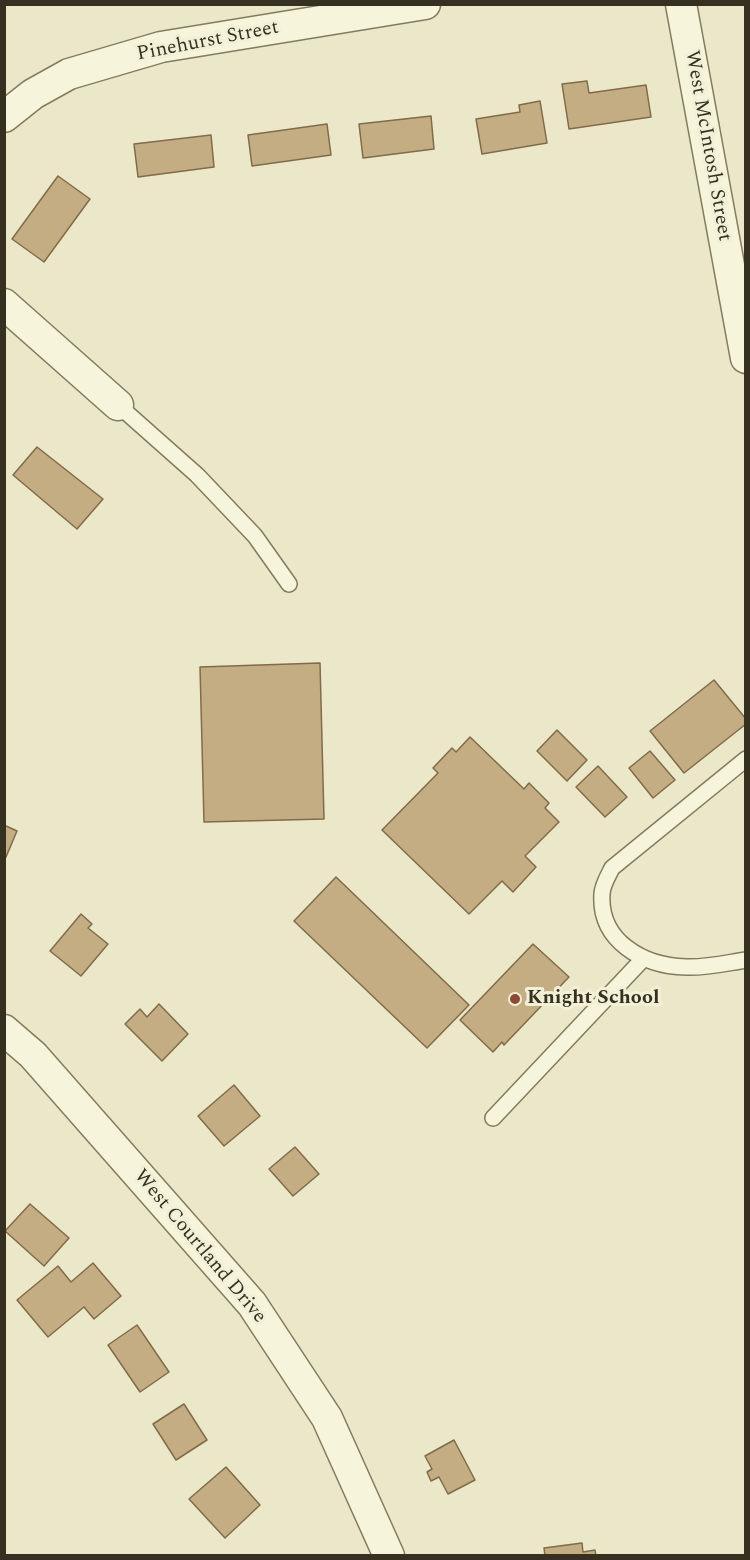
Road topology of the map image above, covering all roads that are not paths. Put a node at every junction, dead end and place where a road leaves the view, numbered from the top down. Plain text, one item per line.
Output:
1 (425, 4) edge
2 (681, 4) edge
3 (259, 17) edge
4 (4, 117) edge
5 (4, 304) edge
6 (746, 358) edge
7 (118, 405) joint
8 (289, 584) dead end
9 (746, 759) edge
10 (644, 958) junction
11 (746, 960) edge
12 (4, 1030) edge
13 (493, 1118) dead end
14 (389, 1556) edge

1 - 3 street, Pinehurst Street
2 - 6 street, West McIntosh Street
3 - 4 street, Pinehurst Street
5 - 7 street
7 - 8 lane
9 - 10 lane
10 - 11 lane
10 - 13 lane
12 - 14 street, West Courtland Drive

